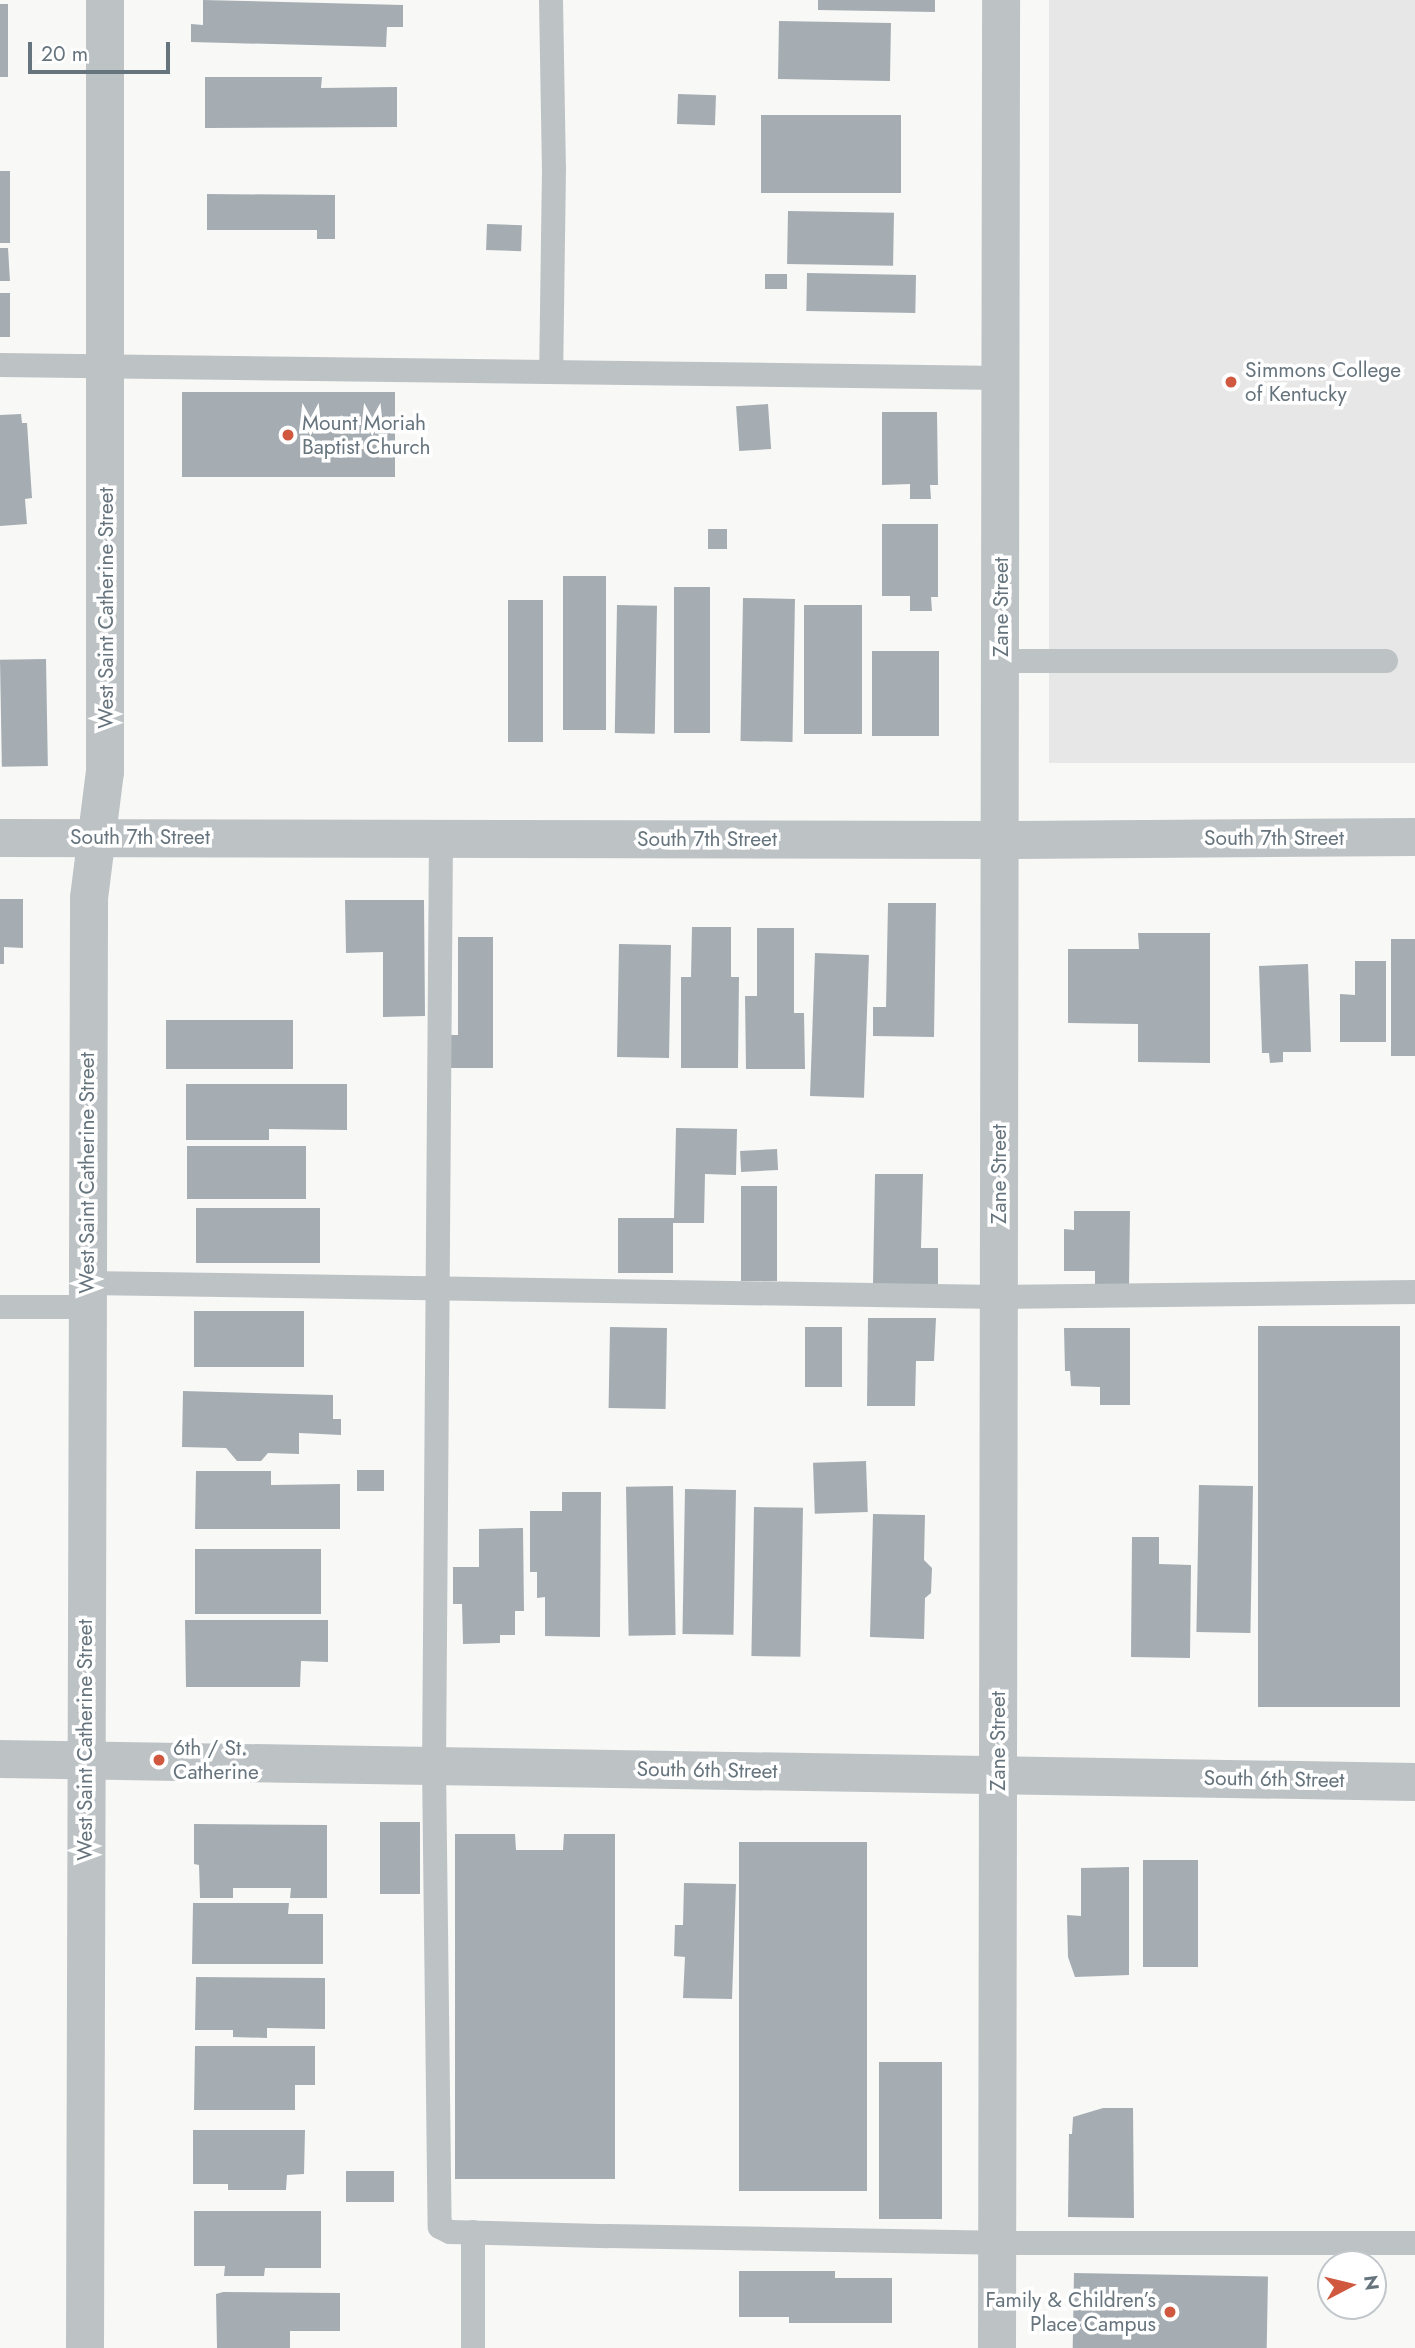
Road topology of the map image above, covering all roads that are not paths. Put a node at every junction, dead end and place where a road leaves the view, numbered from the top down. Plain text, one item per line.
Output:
1 (105, 0) edge
2 (551, 0) edge
3 (1001, 0) edge
4 (0, 365) edge
5 (106, 365) junction
6 (551, 371) junction
7 (1001, 378) junction
8 (1001, 661) junction
9 (1385, 662) dead end
10 (97, 836) junction
11 (1415, 837) edge
12 (0, 838) edge
13 (442, 838) junction
14 (1000, 839) junction
15 (439, 1287) junction
16 (1415, 1292) edge
17 (87, 1295) junction
18 (999, 1297) junction
19 (0, 1307) edge
20 (0, 1759) edge
21 (85, 1759) junction
22 (434, 1766) junction
23 (998, 1775) junction
24 (1415, 1782) edge
25 (473, 2232) junction
26 (997, 2243) junction
27 (1415, 2243) edge
28 (85, 2348) edge
29 (473, 2348) edge
30 (997, 2348) edge

1 - 5 street, West Saint Catherine Street
2 - 6 lane
3 - 7 street, Zane Street
4 - 5 lane
5 - 6 lane
5 - 10 street, West Saint Catherine Street
6 - 7 lane
7 - 8 street, Zane Street
8 - 9 lane
8 - 14 street, Zane Street
10 - 12 street, South 7th Street
10 - 13 street, South 7th Street
10 - 17 street, West Saint Catherine Street
11 - 14 street, South 7th Street
13 - 14 street, South 7th Street
13 - 15 lane
14 - 18 street, Zane Street
15 - 17 lane
15 - 18 lane
15 - 22 lane
16 - 18 lane
17 - 19 lane
17 - 21 street, West Saint Catherine Street
18 - 23 street, Zane Street
20 - 21 street, South 6th Street
21 - 22 street, South 6th Street
21 - 28 street, West Saint Catherine Street
22 - 23 street, South 6th Street
22 - 25 lane
23 - 24 street, South 6th Street
23 - 26 street, Zane Street
25 - 26 lane
25 - 29 lane
26 - 27 lane
26 - 30 street, Zane Street

